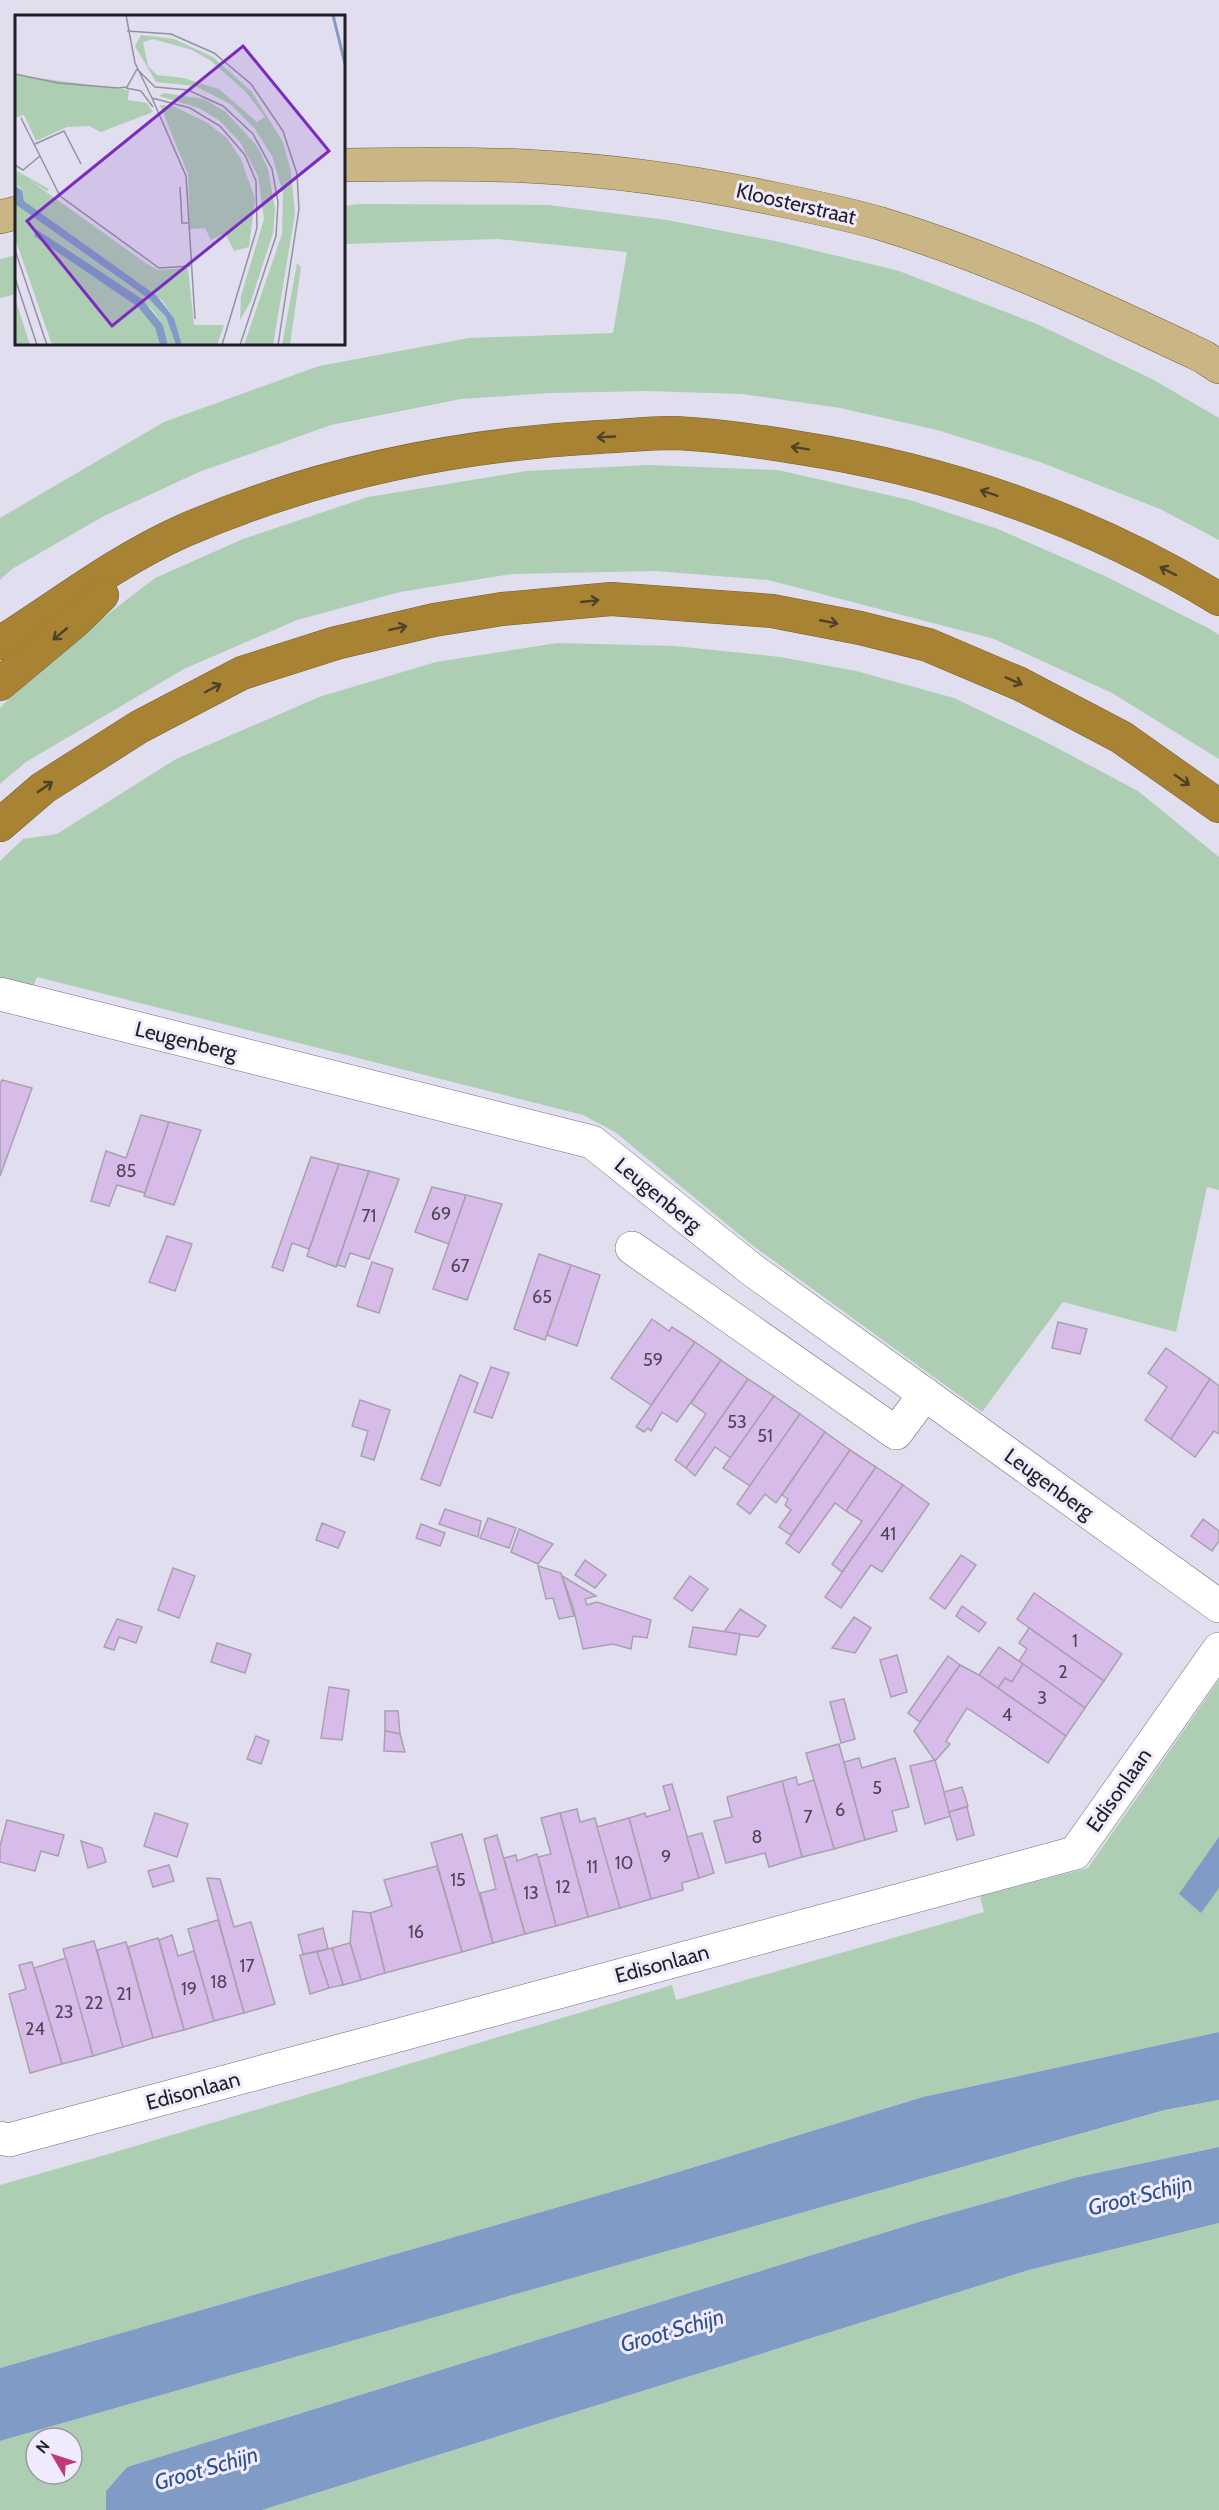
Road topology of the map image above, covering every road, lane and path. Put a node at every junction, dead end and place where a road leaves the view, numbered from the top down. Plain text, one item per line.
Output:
1 (345, 165) edge
2 (15, 213) edge
3 (0, 217) edge
4 (1219, 367) edge
5 (148, 550) junction
6 (1219, 599) edge
7 (0, 643) edge
8 (0, 684) edge
9 (1219, 806) edge
10 (0, 825) edge
11 (0, 994) edge
12 (632, 1248) dead end
13 (925, 1394) junction
14 (1219, 1606) edge
15 (1219, 1649) edge
16 (4, 2139) edge

1 - 4 main road, Kloosterstraat
2 - 3 main road
6 -> 5 highway
5 - 7 highway
5 -> 8 highway
10 -> 9 highway
11 - 13 street, Leugenberg
12 - 13 street
13 - 14 street, Leugenberg
15 - 16 street, Edisonlaan

